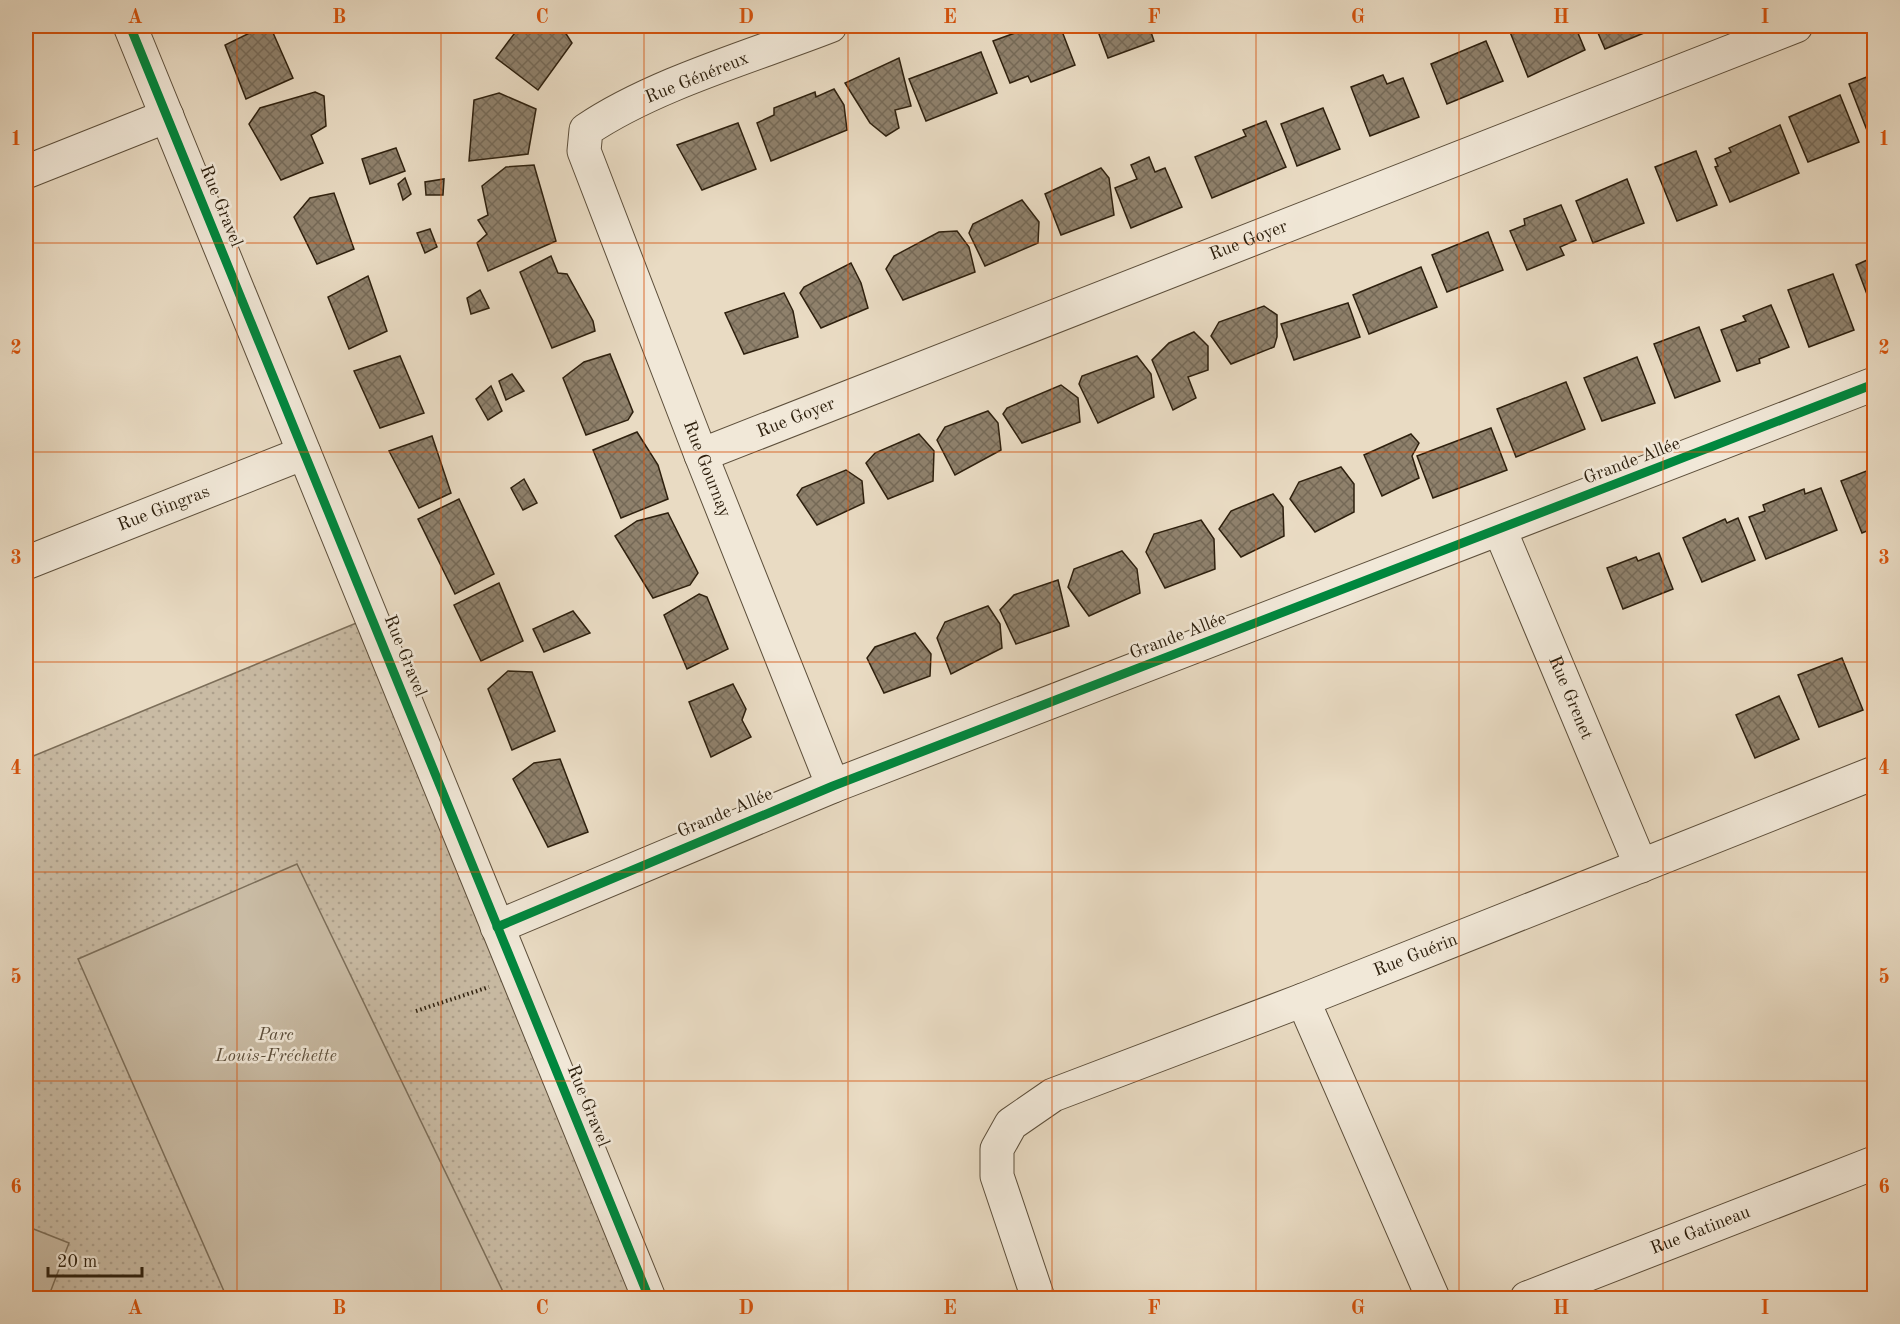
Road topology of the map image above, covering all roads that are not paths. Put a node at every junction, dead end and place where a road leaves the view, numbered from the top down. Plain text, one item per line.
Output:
1 (130, 26) edge
2 (830, 26) edge
3 (1796, 26) edge
4 (167, 116) junction
5 (584, 151) joint
6 (26, 172) edge
7 (1875, 384) edge
8 (304, 453) junction
9 (701, 454) junction
10 (1500, 530) junction
11 (26, 563) edge
12 (1875, 773) edge
13 (833, 786) junction
14 (1641, 866) junction
15 (497, 927) junction
16 (1303, 1000) junction
17 (1875, 1163) edge
18 (1031, 1297) edge
19 (649, 1299) edge
20 (1433, 1299) edge
21 (1527, 1299) edge

1 - 4 street, Rue Gravel
2 - 5 street, Rue Généreux
3 - 9 street, Rue Goyer
4 - 6 street
4 - 8 street, Rue Gravel
5 - 9 street, Rue Gournay
7 - 10 street, Grande Allée
8 - 11 street, Rue Gingras
8 - 15 street, Rue Gravel
9 - 13 street, Rue Gournay
10 - 13 street, Grande Allée
10 - 14 street, Rue Grenet
12 - 14 street, Rue Guérin
13 - 15 street, Grande Allée
14 - 16 street, Rue Guérin
15 - 19 street, Rue Gravel
16 - 18 street, Rue Guérin
16 - 20 street
17 - 21 street, Rue Gatineau

